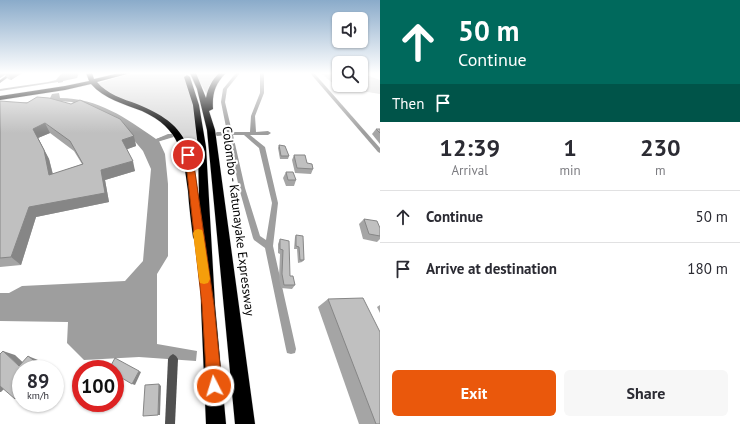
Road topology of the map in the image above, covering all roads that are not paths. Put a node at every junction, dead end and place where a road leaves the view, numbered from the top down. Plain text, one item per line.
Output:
1 (20, 93) edge
2 (33, 93) edge
3 (105, 93) edge
4 (192, 93) edge
5 (201, 93) edge
6 (210, 93) edge
7 (0, 95) edge
8 (0, 98) edge
9 (211, 130) junction
10 (208, 305) junction
11 (173, 360) dead end
12 (170, 424) edge
13 (216, 424) edge
14 (245, 424) edge

1 - 7 highway
2 - 8 highway
3 - 10 highway
4 - 10 highway
5 - 9 highway, Colombo - Katunayake Expressway
6 - 9 highway
9 - 14 highway, Colombo - Katunayake Expressway
10 - 13 highway
11 - 12 street

